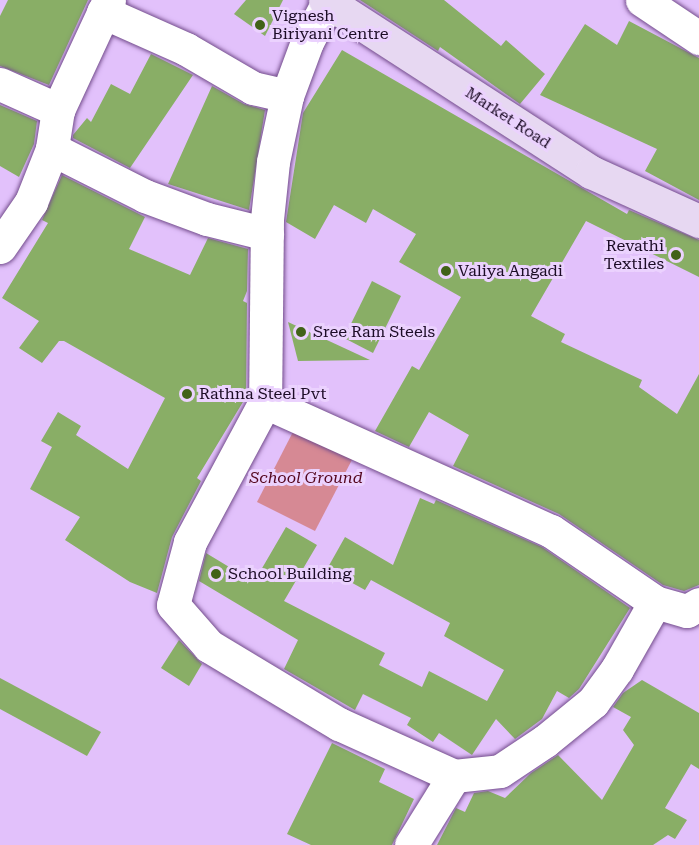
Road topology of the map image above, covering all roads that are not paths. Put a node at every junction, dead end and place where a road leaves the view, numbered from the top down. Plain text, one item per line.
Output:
1 (642, 0) edge
2 (326, 1) edge
3 (106, 6) edge
4 (699, 38) edge
5 (0, 84) edge
6 (287, 96) junction
7 (58, 110) junction
8 (52, 149) junction
9 (699, 221) edge
10 (267, 234) junction
11 (0, 247) edge
12 (265, 402) junction
13 (655, 602) junction
14 (699, 604) edge
15 (454, 776) junction
16 (411, 845) edge

1 - 4 street
2 - 6 street
2 - 9 main road, Market Road
3 - 6 street
3 - 7 street
5 - 7 street
6 - 10 street
7 - 8 street
8 - 10 street
8 - 11 street
10 - 12 street
12 - 13 street
12 - 15 street
13 - 14 street
13 - 15 street
15 - 16 street

